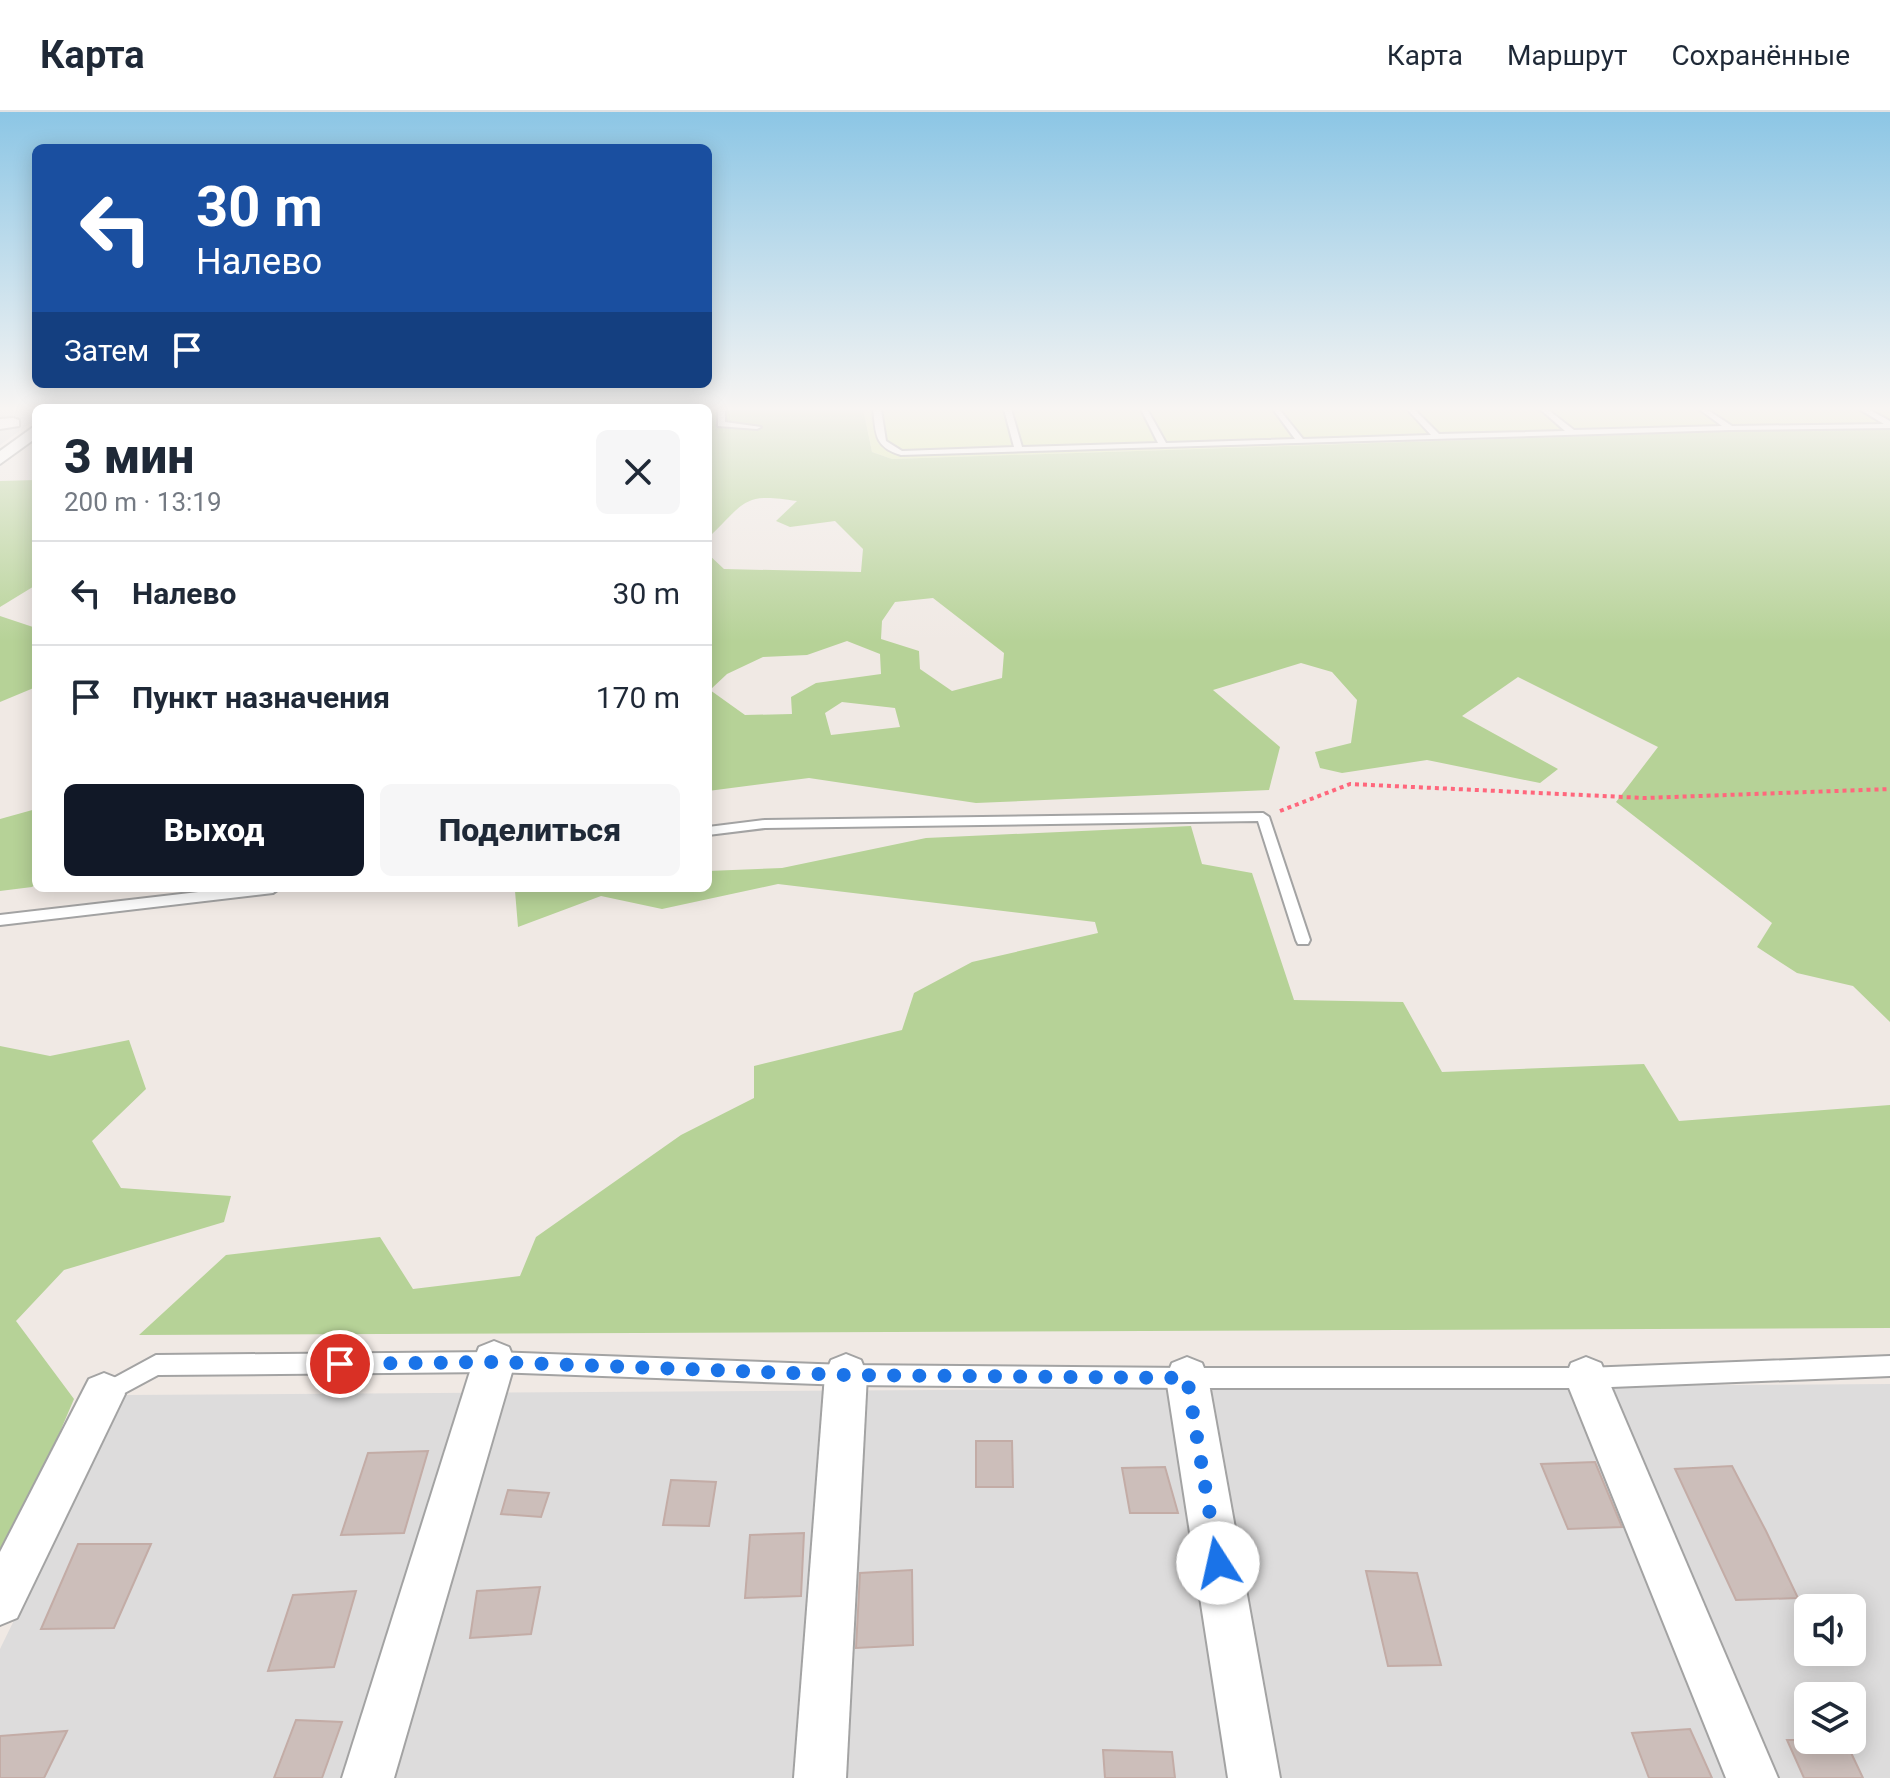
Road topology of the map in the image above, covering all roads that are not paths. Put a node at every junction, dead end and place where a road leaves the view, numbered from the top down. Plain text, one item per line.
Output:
1 (712, 831) edge
2 (239, 892) edge
3 (0, 920) edge
4 (1303, 940) dead end
5 (494, 1362) junction
6 (1890, 1366) edge
7 (846, 1375) junction
8 (1187, 1378) junction
9 (1586, 1378) junction
10 (104, 1394) joint
11 (0, 1601) edge
12 (368, 1778) edge
13 (820, 1778) edge
14 (1254, 1778) edge
15 (1752, 1778) edge

1 - 4 lane
2 - 3 lane
5 - 7 lane
5 - 10 lane
5 - 12 street
6 - 9 lane
7 - 8 lane
7 - 13 street
8 - 9 lane
8 - 14 street
9 - 15 street
10 - 11 street

